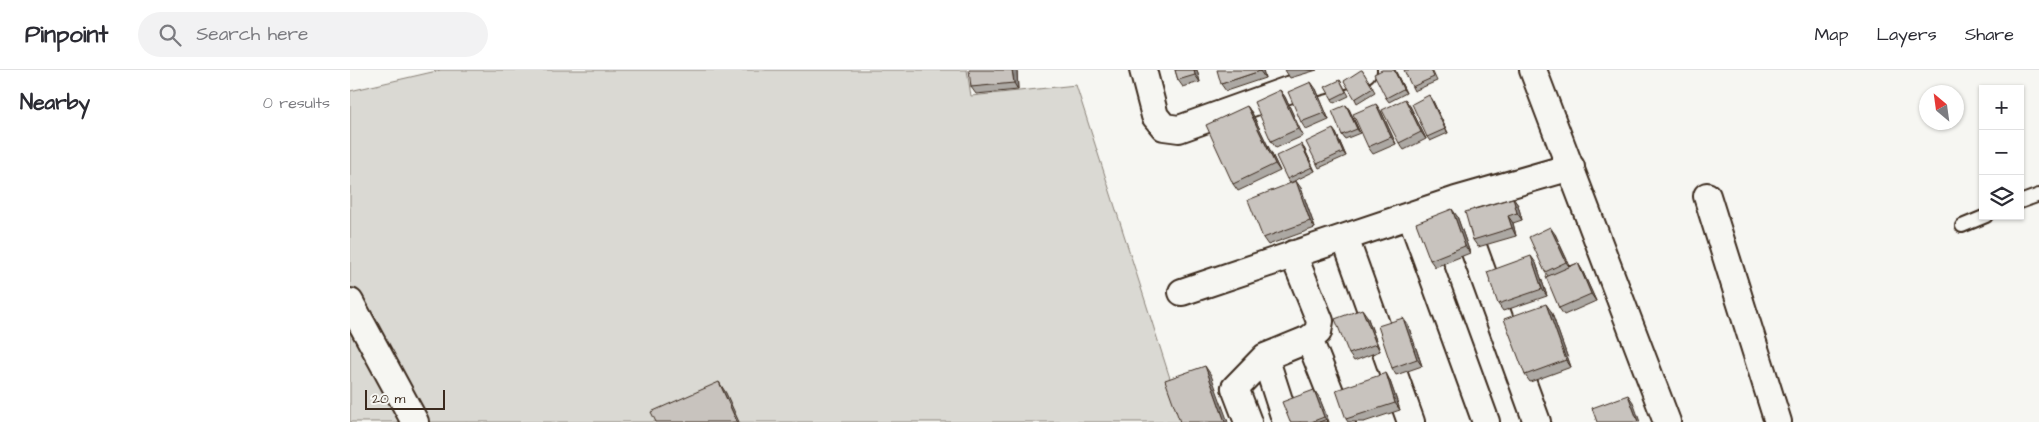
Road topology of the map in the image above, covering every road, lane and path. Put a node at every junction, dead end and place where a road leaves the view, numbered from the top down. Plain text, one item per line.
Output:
1 (1143, 70) edge
2 (1361, 70) edge
3 (1533, 70) edge
4 (1285, 80) edge
5 (1571, 167) junction
6 (2039, 195) edge
7 (1707, 196) dead end
8 (1456, 200) junction
9 (2024, 201) edge
10 (1410, 216) junction
11 (1979, 219) edge
12 (1962, 226) dead end
13 (1346, 238) junction
14 (1293, 254) junction
15 (1182, 292) dead end
16 (350, 302) edge
17 (1309, 339) junction
18 (1265, 357) junction
19 (416, 422) edge
20 (1248, 422) edge
21 (1286, 422) edge
22 (1342, 422) edge
23 (1411, 422) edge
24 (1486, 422) edge
25 (1536, 422) edge
26 (1667, 422) edge
27 (1778, 422) edge

1 - 4 street
2 - 4 street
3 - 5 street
5 - 8 street
5 - 26 street
6 - 9 lane
7 - 27 street
8 - 10 street
8 - 25 street
10 - 13 street
10 - 24 street
11 - 12 lane
13 - 14 street
13 - 23 street
14 - 15 street
14 - 17 street
16 - 19 street
17 - 18 street
17 - 22 street
18 - 20 street
18 - 21 street

